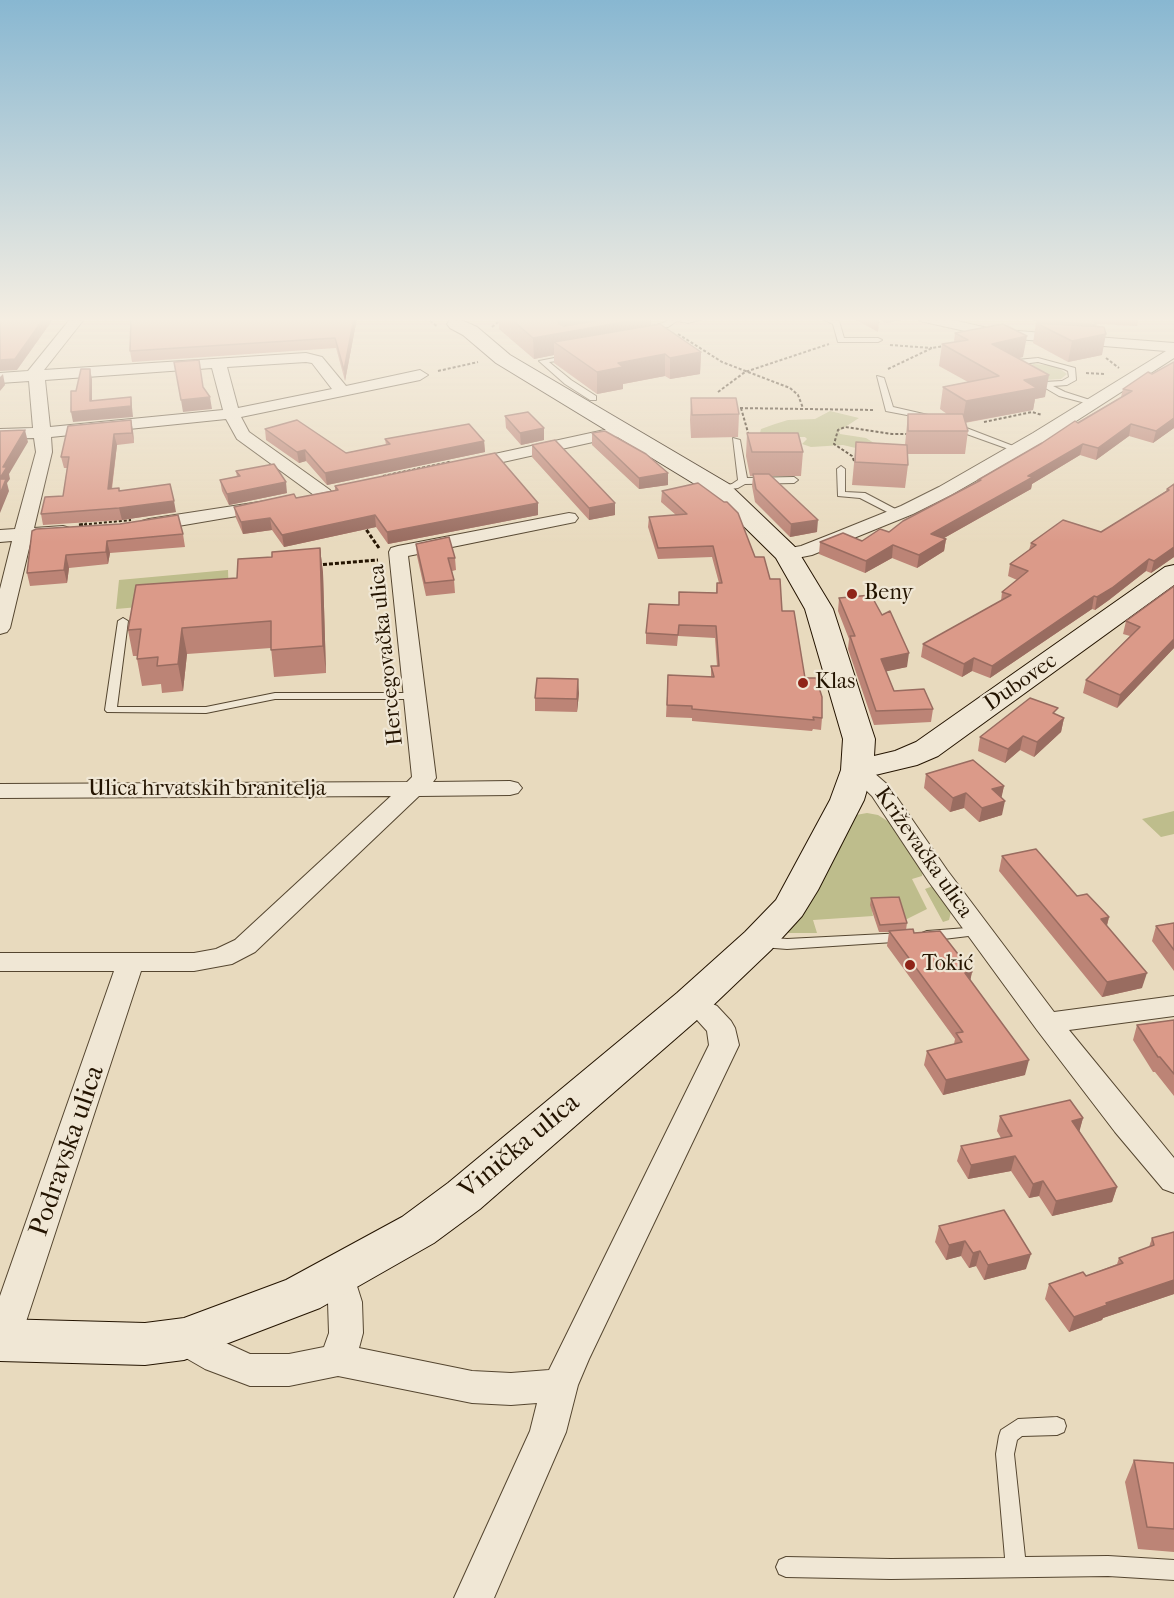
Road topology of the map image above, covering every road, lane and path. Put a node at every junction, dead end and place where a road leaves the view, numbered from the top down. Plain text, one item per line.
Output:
1 (38, 393) edge
2 (226, 393) edge
3 (329, 393) edge
4 (560, 393) edge
5 (585, 393) edge
6 (795, 393) edge
7 (884, 393) edge
8 (1059, 393) edge
9 (1107, 393) edge
10 (593, 398) dead end
11 (1090, 403) junction
12 (729, 408) edge
13 (803, 408) junction
14 (889, 409) junction
15 (232, 414) junction
16 (1042, 415) dead end
17 (930, 419) edge
18 (940, 422) edge
19 (958, 428) junction
20 (623, 431) junction
21 (908, 431) edge
22 (42, 433) junction
23 (0, 434) edge
24 (736, 440) dead end
25 (1017, 449) junction
26 (453, 468) edge
27 (840, 470) joint
28 (794, 480) dead end
29 (731, 485) junction
30 (332, 493) junction
31 (303, 499) edge
32 (281, 503) edge
33 (898, 514) junction
34 (569, 518) dead end
35 (133, 526) edge
36 (79, 531) edge
37 (23, 535) junction
38 (0, 536) edge
39 (787, 554) junction
40 (389, 556) junction
41 (312, 566) edge
42 (1174, 573) edge
43 (123, 621) dead end
44 (0, 628) edge
45 (415, 696) junction
46 (857, 770) junction
47 (510, 788) dead end
48 (413, 789) junction
49 (0, 791) edge
50 (980, 932) junction
51 (758, 942) junction
52 (131, 961) junction
53 (0, 962) edge
54 (691, 1003) junction
55 (1174, 1006) edge
56 (1047, 1023) junction
57 (1174, 1180) edge
58 (338, 1274) junction
59 (184, 1339) junction
60 (1, 1340) edge
61 (338, 1360) junction
62 (560, 1385) junction
63 (1057, 1426) dead end
64 (786, 1567) dead end
65 (1016, 1567) junction
66 (1174, 1570) edge
67 (474, 1598) edge

1 - 22 street
2 - 15 street
3 - 15 street
4 - 20 main road, Križevačka ulica
5 - 10 lane
6 - 13 path
7 - 14 lane
8 - 11 lane
9 - 11 street
11 - 25 street
12 - 13 path
13 - 14 path
14 - 17 lane
15 - 22 street
15 - 30 street
16 - 19 path
18 - 19 lane
19 - 25 lane
20 - 26 street
20 - 29 main road, Križevačka ulica
21 - 27 path
22 - 23 street
22 - 37 street
24 - 29 lane
25 - 33 street
27 - 33 lane
28 - 29 lane
29 - 39 main road, Križevačka ulica
30 - 31 street
30 - 40 path
32 - 35 street
33 - 39 street
34 - 40 street, Hercegovačka ulica
36 - 37 street
37 - 38 street
37 - 44 street
39 - 46 main road, Križevačka ulica
40 - 41 path
40 - 45 street, Hercegovačka ulica
42 - 46 main road, Dubovec
43 - 45 lane
45 - 48 street, Hercegovačka ulica
46 - 50 street, Križevačka ulica
46 - 51 main road, Vinička ulica
47 - 48 street
48 - 49 street, Ulica hrvatskih branitelja
48 - 52 street
50 - 51 lane
50 - 56 street, Križevačka ulica
51 - 54 main road, Vinička ulica
52 - 53 street
52 - 60 street, Podravska ulica
54 - 58 main road, Vinička ulica
54 - 62 street
55 - 56 street
56 - 57 street, Križevačka ulica
58 - 59 main road, Vinička ulica
58 - 61 street
59 - 60 main road, Vinička ulica
59 - 61 street
61 - 62 street
62 - 67 street
63 - 65 lane
64 - 65 lane
65 - 66 lane

